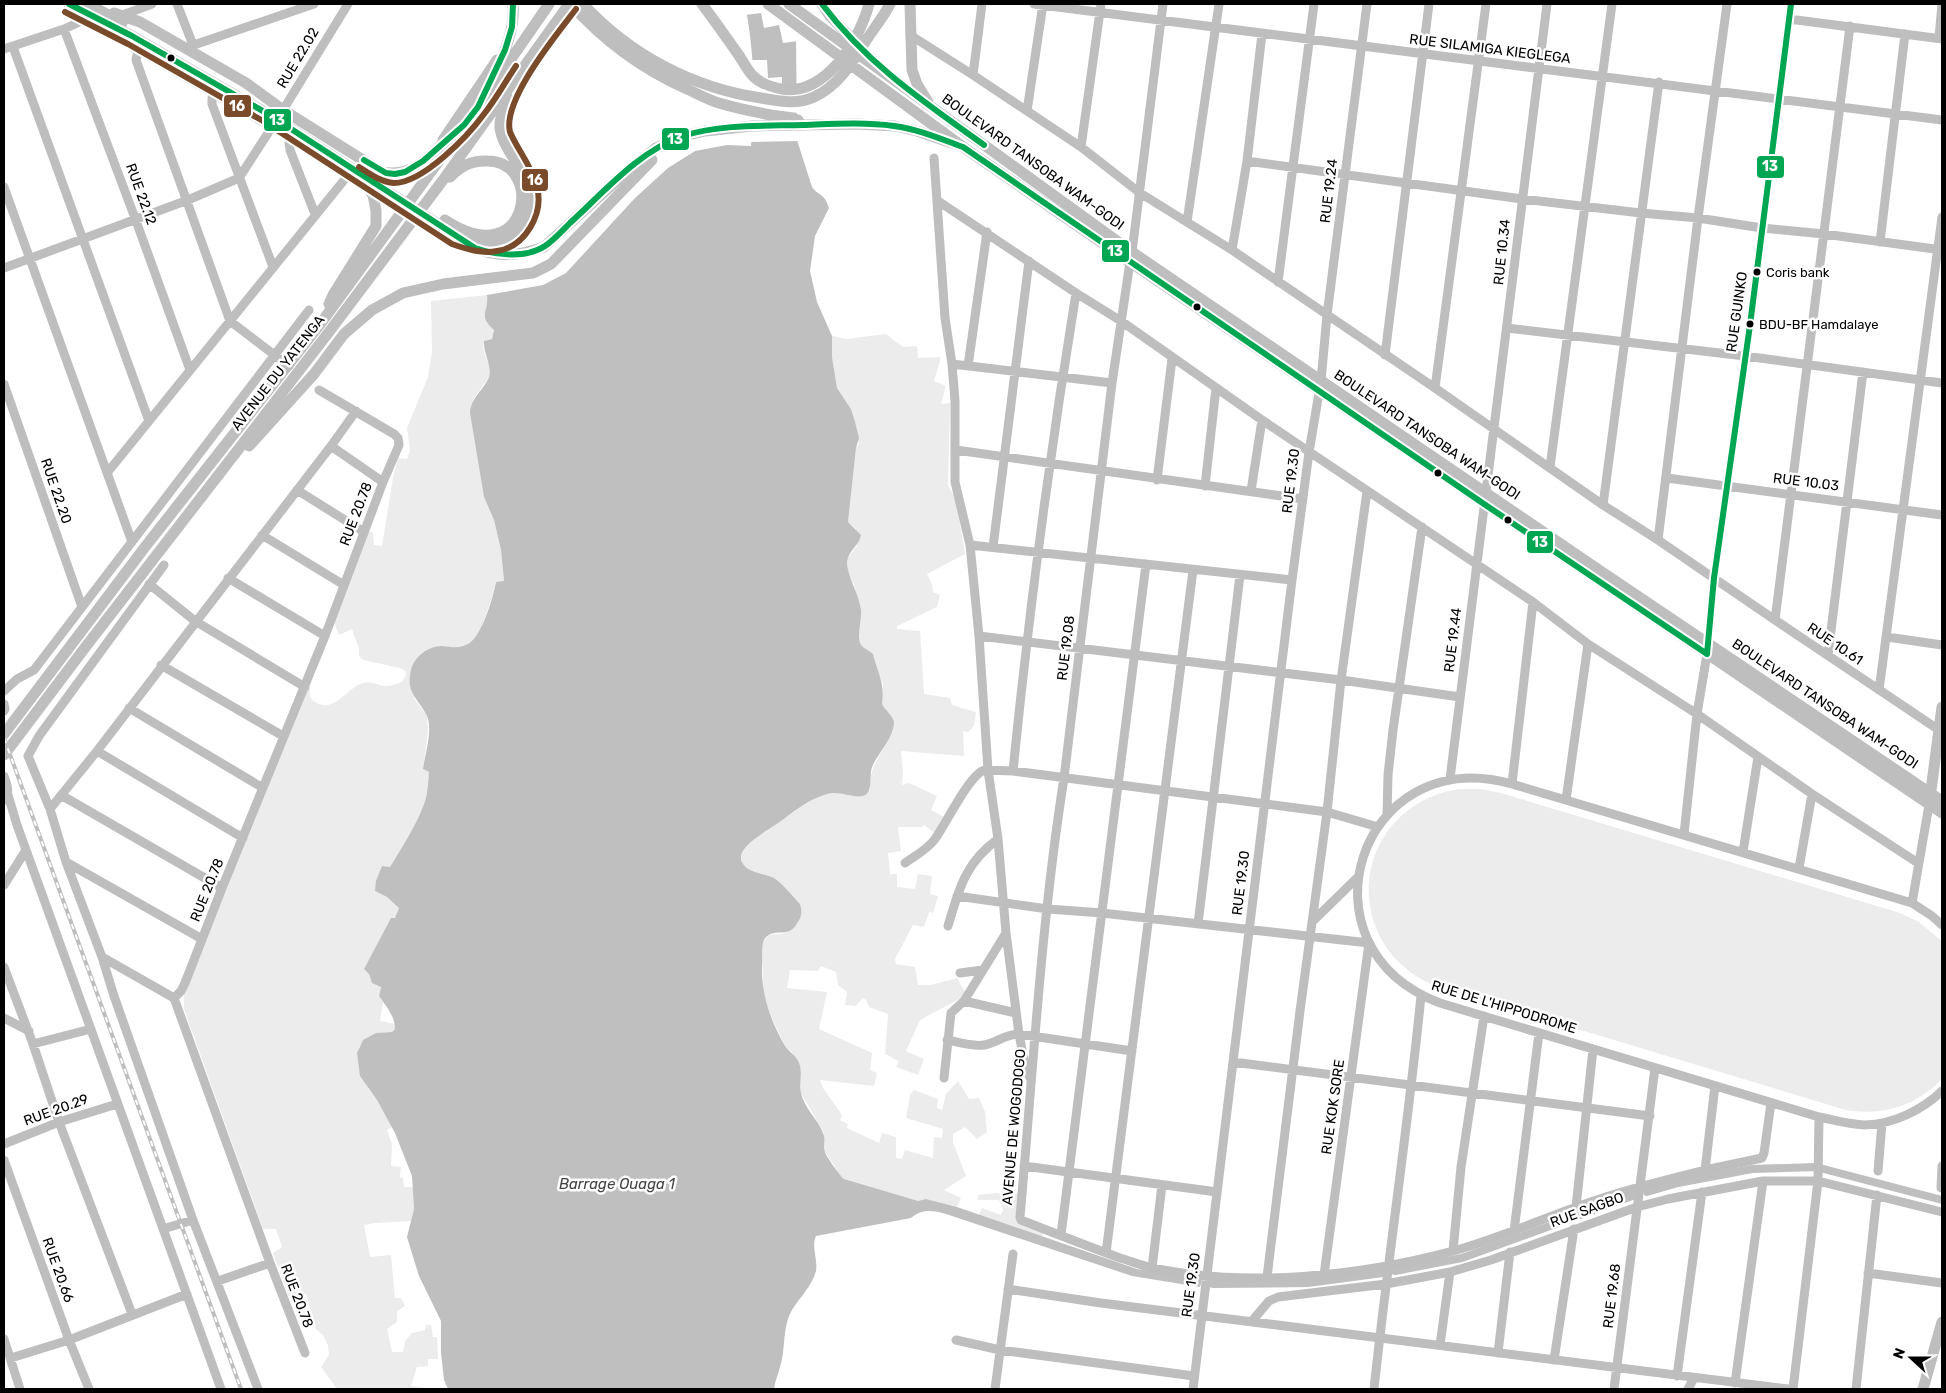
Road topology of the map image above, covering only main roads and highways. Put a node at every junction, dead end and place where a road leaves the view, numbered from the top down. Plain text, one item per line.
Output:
1 (89, 4) edge
2 (97, 4) edge
3 (513, 4) edge
4 (549, 4) edge
5 (702, 4) edge
6 (768, 4) edge
7 (822, 4) edge
8 (869, 4) edge
9 (890, 4) edge
10 (910, 4) edge
11 (791, 5) edge
12 (72, 6) edge
13 (569, 6) edge
14 (583, 9) edge
15 (134, 34) junction
16 (864, 35) junction
17 (508, 41) junction
18 (841, 69) junction
19 (884, 72) junction
20 (513, 83) junction
21 (930, 106) junction
22 (474, 114) junction
23 (797, 122) junction
24 (684, 136) junction
25 (963, 147) junction
26 (435, 151) junction
27 (430, 198) junction
28 (437, 218) junction
29 (456, 236) junction
30 (1131, 257) junction
31 (322, 323) junction
32 (212, 484) junction
33 (1942, 707) edge
34 (1941, 731) edge
35 (4, 734) edge
36 (4, 755) edge
37 (1929, 799) junction
38 (1942, 801) edge
39 (1942, 814) edge
40 (1942, 1322) edge
41 (1923, 1389) edge

1 - 15 main road
2 - 26 main road
3 - 17 main road
4 - 22 main road, AVENUE DU YATENGA
5 - 18 main road
6 - 25 main road, BOULEVARD TANSOBA WAM-GODI
7 - 19 main road
8 - 16 main road
9 - 16 main road
10 - 21 main road
11 - 19 main road
12 - 15 main road
12 - 31 main road
13 - 14 main road
13 - 20 main road, AVENUE DU YATENGA
14 - 18 main road
14 - 23 main road
15 - 28 main road
16 - 18 main road
17 - 22 main road
17 - 26 main road
19 - 21 main road, BOULEVARD TANSOBA WAM-GODI
20 - 27 main road, AVENUE DU YATENGA
20 - 29 main road
21 - 30 main road, BOULEVARD TANSOBA WAM-GODI
22 - 26 main road
22 - 31 main road, AVENUE DU YATENGA
23 - 24 main road
23 - 25 main road
24 - 29 main road
24 - 32 main road
25 - 30 main road, BOULEVARD TANSOBA WAM-GODI
27 - 28 main road
27 - 32 main road, AVENUE DU YATENGA
28 - 29 main road
30 - 37 main road, BOULEVARD TANSOBA WAM-GODI
31 - 35 main road, AVENUE DU YATENGA
32 - 36 main road, AVENUE DU YATENGA
33 - 34 main road
34 - 37 main road
37 - 38 main road, BOULEVARD TANSOBA WAM-GODI
37 - 39 main road, BOULEVARD TANSOBA WAM-GODI
40 - 41 main road

